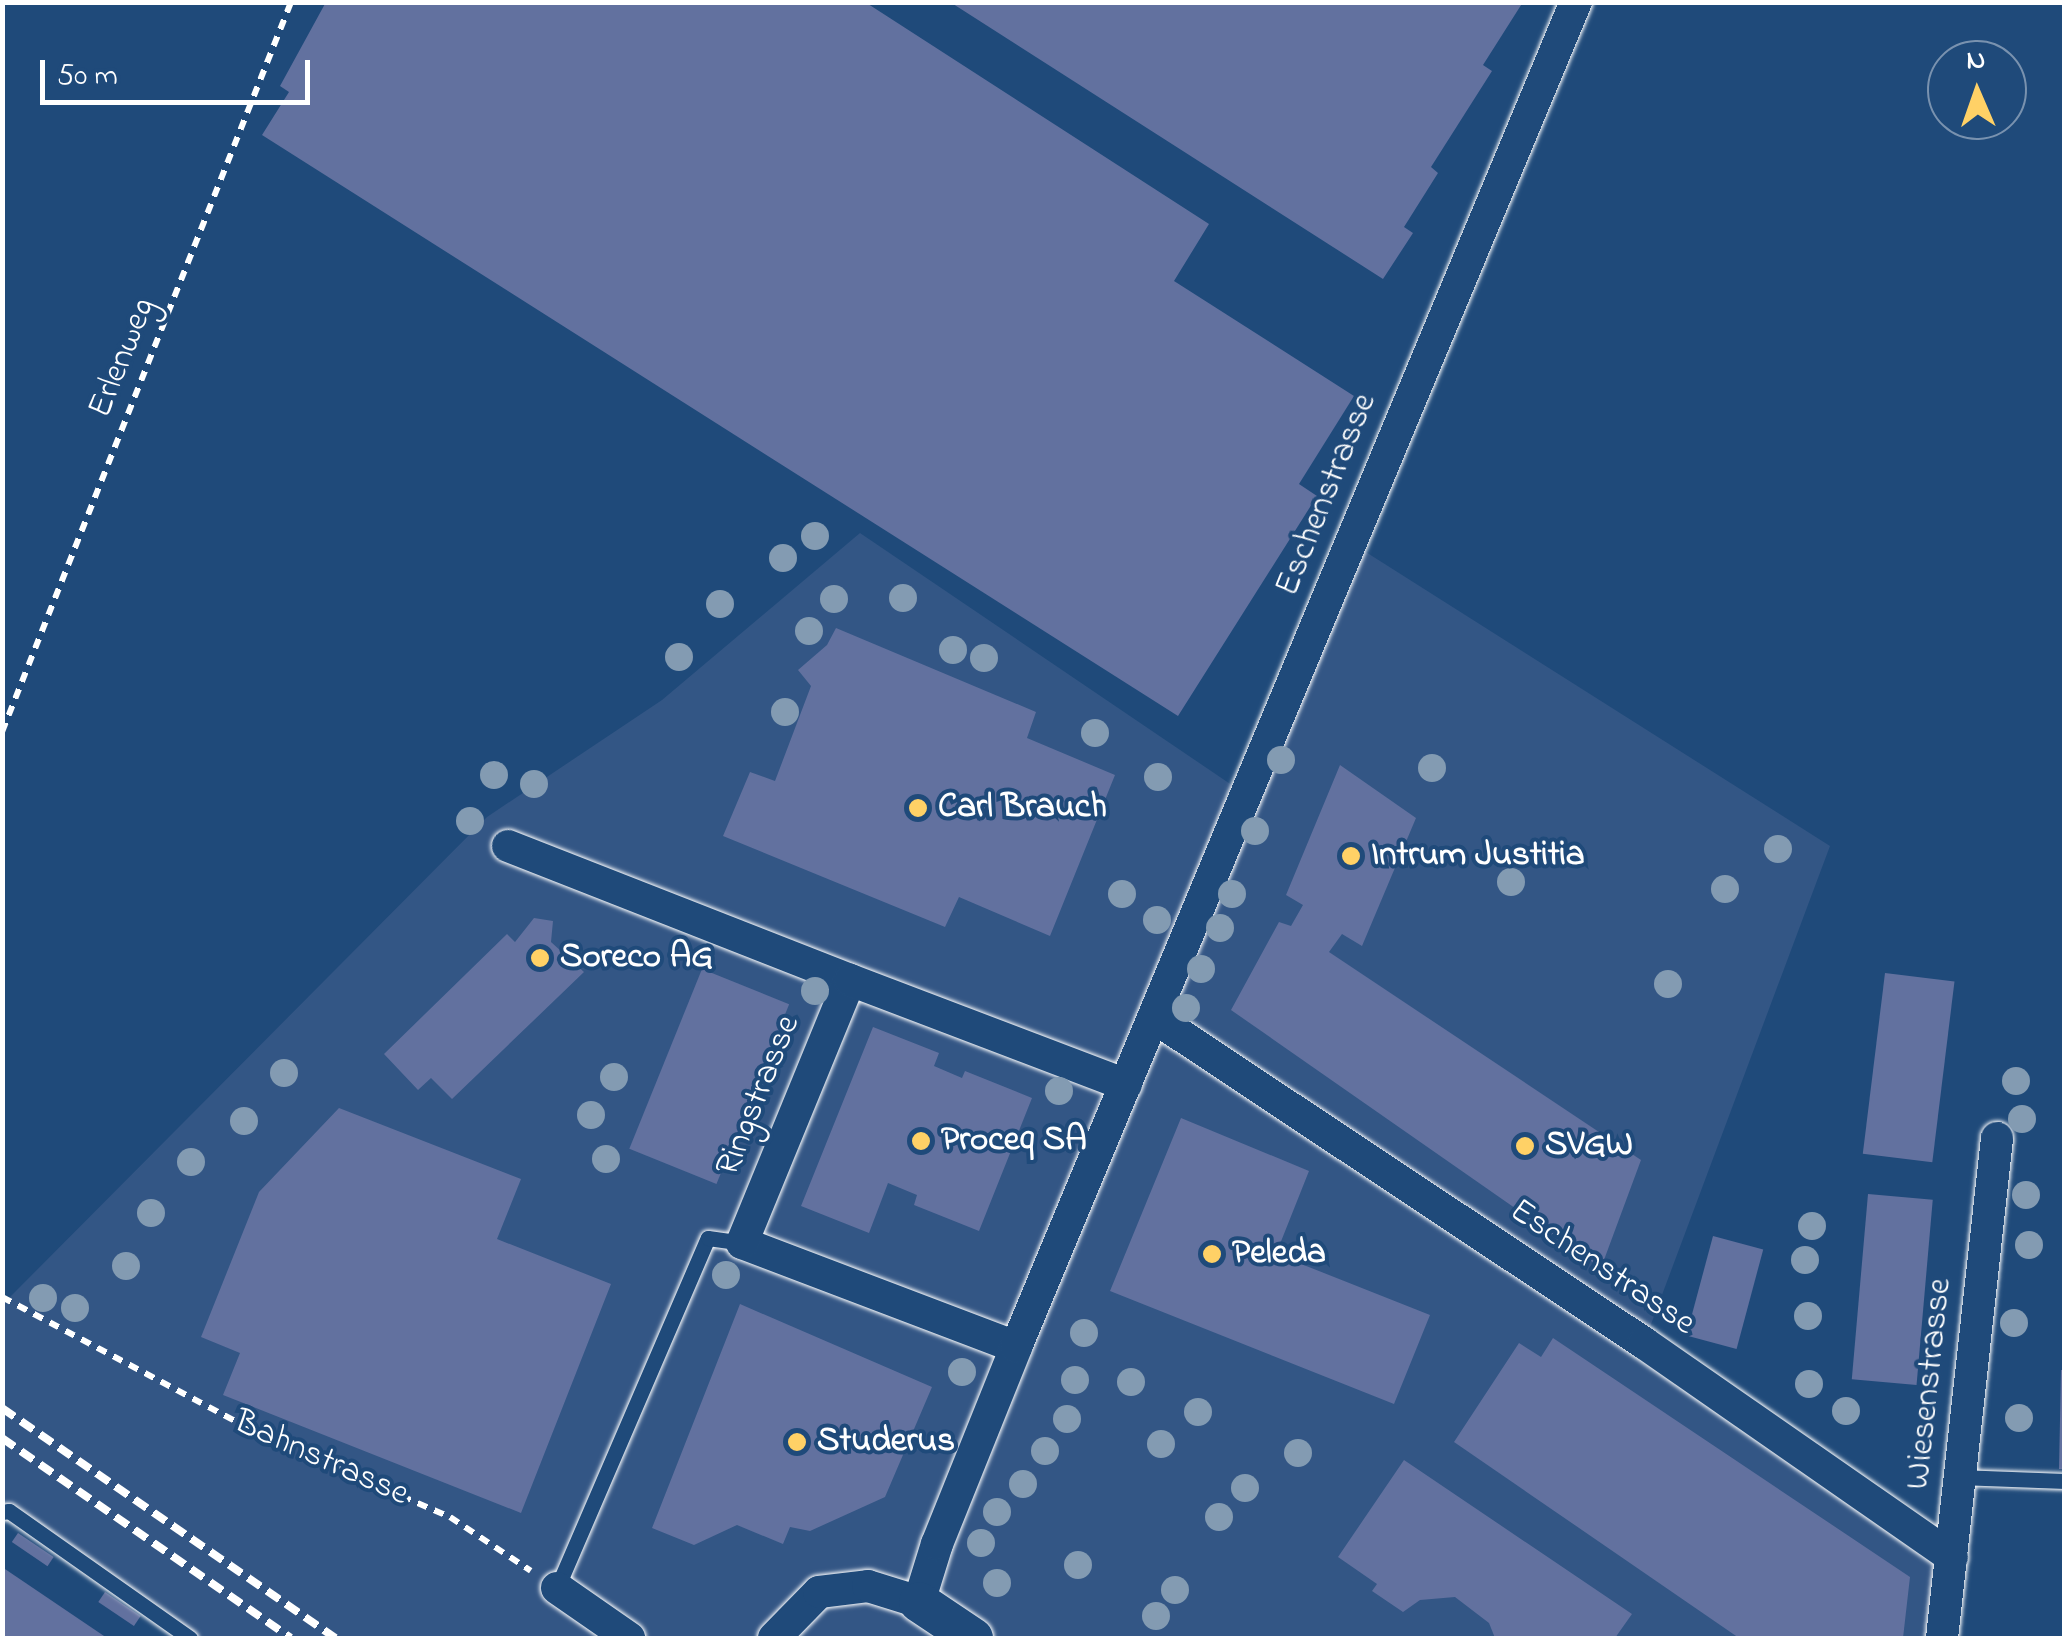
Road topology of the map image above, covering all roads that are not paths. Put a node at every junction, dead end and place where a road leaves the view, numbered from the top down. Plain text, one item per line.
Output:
1 (1576, 2) edge
2 (508, 846) dead end
3 (850, 980) junction
4 (1155, 1018) junction
5 (1126, 1085) junction
6 (1997, 1138) dead end
7 (742, 1243) junction
8 (1016, 1347) junction
9 (1959, 1478) junction
10 (2064, 1480) edge
11 (2, 1512) edge
12 (1952, 1557) junction
13 (558, 1588) joint
14 (919, 1602) junction
15 (190, 1638) edge
16 (629, 1638) edge
17 (774, 1638) edge
18 (973, 1638) edge
19 (1942, 1638) edge

1 - 4 street, Eschenstrasse
2 - 3 street
3 - 5 street
3 - 7 street, Ringstrasse
4 - 5 street, Eschenstrasse
4 - 12 street, Eschenstrasse
5 - 8 street, Eschenstrasse
6 - 9 street, Wiesenstrasse
7 - 8 street
7 - 13 lane
8 - 14 street, Eschenstrasse
9 - 10 lane
9 - 12 street, Wiesenstrasse
11 - 15 lane
12 - 19 street, Wiesenstrasse
13 - 16 street
14 - 17 street
14 - 18 street

